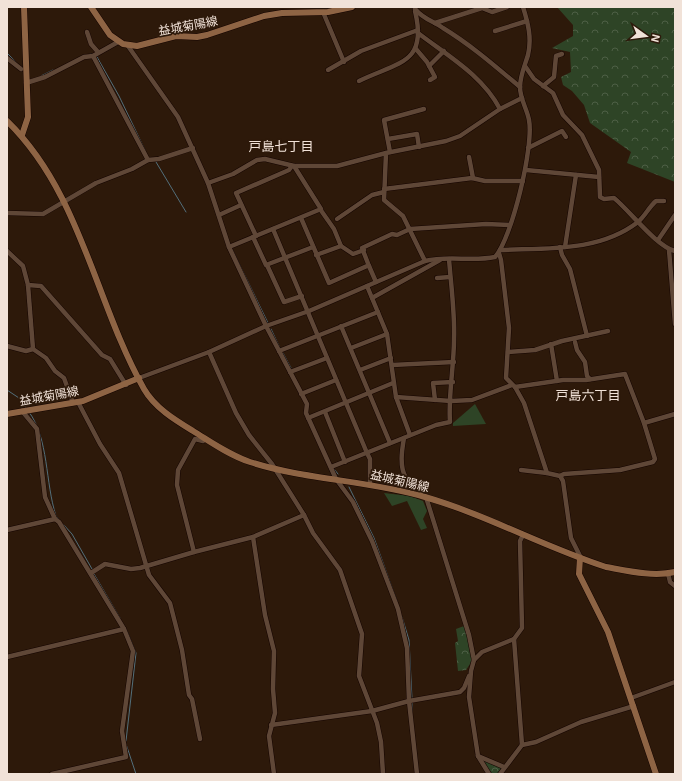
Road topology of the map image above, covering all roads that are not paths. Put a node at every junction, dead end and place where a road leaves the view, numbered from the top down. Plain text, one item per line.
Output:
1 (24, 7) edge
2 (90, 7) edge
3 (352, 7) edge
4 (507, 7) edge
5 (523, 7) edge
6 (414, 8) edge
7 (323, 12) junction
8 (527, 22) junction
9 (435, 23) junction
10 (495, 31) dead end
11 (87, 32) dead end
12 (418, 32) junction
13 (118, 42) junction
14 (128, 46) junction
15 (416, 49) junction
16 (98, 52) junction
17 (444, 52) junction
18 (562, 54) dead end
19 (93, 56) junction
20 (7, 58) edge
21 (344, 62) junction
22 (429, 66) junction
23 (525, 66) junction
24 (21, 69) dead end
25 (328, 70) dead end
26 (430, 80) dead end
27 (359, 81) dead end
28 (26, 83) junction
29 (543, 86) junction
30 (520, 87) junction
31 (522, 98) junction
32 (424, 109) dead end
33 (500, 109) junction
34 (7, 121) edge
35 (22, 135) junction
36 (566, 137) dead end
37 (388, 139) junction
38 (419, 147) junction
39 (193, 148) junction
40 (528, 148) junction
41 (388, 153) junction
42 (469, 157) dead end
43 (148, 160) junction
44 (293, 166) junction
45 (526, 170) junction
46 (576, 175) junction
47 (599, 177) junction
48 (473, 178) junction
49 (523, 181) junction
50 (208, 183) junction
51 (384, 190) junction
52 (664, 201) dead end
53 (63, 202) junction
54 (242, 205) junction
55 (320, 209) junction
56 (7, 213) edge
57 (219, 215) junction
58 (675, 215) edge
59 (301, 218) junction
60 (337, 220) dead end
61 (639, 221) junction
62 (510, 225) junction
63 (273, 229) junction
64 (410, 229) junction
65 (255, 237) junction
66 (658, 240) junction
67 (341, 246) junction
68 (229, 247) junction
69 (313, 247) junction
70 (562, 247) junction
71 (364, 250) junction
72 (669, 250) junction
73 (7, 251) edge
74 (675, 251) edge
75 (499, 252) junction
76 (316, 255) junction
77 (285, 258) junction
78 (441, 259) junction
79 (449, 259) junction
80 (425, 261) junction
81 (267, 265) junction
82 (369, 266) junction
83 (450, 277) junction
84 (437, 278) dead end
85 (376, 282) junction
86 (28, 285) junction
87 (367, 286) junction
88 (302, 296) junction
89 (372, 298) junction
90 (309, 311) junction
91 (378, 312) junction
92 (675, 324) edge
93 (266, 326) junction
94 (341, 326) junction
95 (608, 331) dead end
96 (387, 334) junction
97 (318, 336) junction
98 (587, 336) junction
99 (575, 342) dead end
100 (551, 344) junction
101 (7, 346) edge
102 (351, 348) junction
103 (33, 349) junction
104 (279, 350) junction
105 (209, 352) junction
106 (508, 352) junction
107 (327, 358) junction
108 (391, 358) junction
109 (454, 362) junction
110 (392, 365) junction
111 (360, 370) junction
112 (290, 372) junction
113 (139, 378) junction
114 (590, 379) junction
115 (336, 380) junction
116 (557, 381) junction
117 (452, 382) junction
118 (393, 383) junction
119 (126, 385) junction
120 (514, 386) junction
121 (369, 393) junction
122 (301, 394) junction
123 (396, 397) junction
124 (435, 400) junction
125 (451, 401) junction
126 (75, 402) junction
127 (346, 403) junction
128 (26, 410) junction
129 (325, 412) junction
130 (7, 414) edge
131 (675, 414) edge
132 (308, 418) junction
133 (644, 423) junction
134 (410, 435) junction
135 (204, 438) junction
136 (404, 438) junction
137 (390, 444) junction
138 (367, 453) junction
139 (345, 462) junction
140 (331, 467) junction
141 (274, 469) junction
142 (521, 470) dead end
143 (547, 473) junction
144 (560, 476) junction
145 (336, 479) junction
146 (370, 484) junction
147 (424, 497) junction
148 (304, 515) junction
149 (55, 519) junction
150 (7, 530) edge
151 (523, 535) junction
152 (253, 537) junction
153 (194, 552) junction
154 (580, 558) junction
155 (148, 566) junction
156 (93, 572) junction
157 (675, 572) edge
158 (668, 573) junction
159 (675, 586) edge
160 (124, 629) junction
161 (514, 639) junction
162 (7, 657) edge
163 (474, 660) junction
164 (471, 671) junction
165 (675, 682) edge
166 (631, 698) junction
167 (409, 702) junction
168 (634, 706) junction
169 (372, 711) junction
170 (271, 725) junction
171 (200, 739) dead end
172 (522, 744) junction
173 (478, 756) junction
174 (504, 767) junction
175 (52, 774) edge
176 (274, 774) edge
177 (383, 774) edge
178 (417, 774) edge
179 (489, 774) edge
180 (500, 774) edge
181 (656, 774) edge

1 - 28 main road
2 - 13 main road, 益城菊陽線
3 - 7 main road, 益城菊陽線
4 - 9 street
5 - 8 street
6 - 9 street
6 - 12 street
7 - 14 main road, 益城菊陽線
7 - 21 street
8 - 10 street
8 - 23 street
9 - 30 street
11 - 16 street
12 - 15 street
12 - 17 street
12 - 21 street
13 - 14 main road, 益城菊陽線
13 - 16 street
14 - 39 street
15 - 22 street
15 - 27 street
16 - 19 street
17 - 22 street
17 - 33 street
18 - 29 street
19 - 28 street
19 - 43 street
20 - 24 street
21 - 25 street
22 - 26 street
23 - 29 street
23 - 30 street
28 - 35 main road
29 - 47 street
30 - 31 street
31 - 33 street
31 - 40 street
32 - 37 street
33 - 38 street
34 - 35 main road, 益城菊陽線
35 - 53 main road, 益城菊陽線
36 - 40 street
37 - 38 street
37 - 41 street
38 - 41 street
39 - 43 street
39 - 50 street
40 - 45 street
41 - 44 street
41 - 51 street
42 - 48 street
43 - 53 street
44 - 50 street
44 - 54 street
44 - 55 street
45 - 46 street
45 - 49 street
46 - 47 street
46 - 70 street
47 - 61 street
48 - 49 street
48 - 51 street
49 - 62 street
50 - 57 street
51 - 60 street
51 - 64 street
52 - 61 street
53 - 56 street
53 - 113 main road, 益城菊陽線
54 - 57 street
54 - 65 street
55 - 59 street
55 - 67 street
57 - 68 street
58 - 66 street
59 - 63 street
59 - 69 street
61 - 66 street
61 - 70 street
62 - 64 street
62 - 75 street
63 - 65 street
63 - 77 street
64 - 71 street
64 - 80 street
65 - 68 street
65 - 81 street
66 - 72 street
67 - 71 street
67 - 76 street
68 - 93 street
69 - 76 street
69 - 77 street
70 - 75 street
70 - 98 street
71 - 82 street
72 - 74 street
72 - 92 street
73 - 86 street
75 - 79 street
75 - 106 street
76 - 82 street
77 - 81 street
77 - 88 street
78 - 79 street
78 - 80 street
78 - 89 street
79 - 83 street
80 - 85 street
81 - 88 street
82 - 85 street
83 - 84 street
83 - 109 street
85 - 87 street
86 - 103 street
86 - 119 street
87 - 89 street
87 - 90 street
88 - 90 street
89 - 91 street
90 - 93 street
90 - 97 street
91 - 94 street
91 - 96 street
93 - 104 street
93 - 105 street
94 - 97 street
94 - 102 street
95 - 98 street
96 - 102 street
96 - 108 street
97 - 104 street
97 - 107 street
98 - 100 street
99 - 114 street
100 - 106 street
100 - 116 street
101 - 103 street
102 - 111 street
103 - 126 street
104 - 112 street
105 - 113 street
105 - 141 street
106 - 120 street
107 - 112 street
107 - 115 street
108 - 110 street
108 - 111 street
109 - 110 street
109 - 117 street
110 - 118 street
111 - 121 street
112 - 122 street
113 - 119 main road, 益城菊陽線
113 - 135 main road, 益城菊陽線
114 - 116 street
114 - 133 street
115 - 122 street
115 - 127 street
116 - 120 street
117 - 124 street
117 - 125 street
118 - 121 street
118 - 123 street
119 - 126 main road, 益城菊陽線
120 - 125 street
120 - 143 street
121 - 127 street
121 - 137 street
122 - 132 street
123 - 124 street
123 - 134 street
124 - 125 street
125 - 134 street
126 - 128 main road, 益城菊陽線
126 - 155 street
127 - 129 street
127 - 138 street
128 - 130 main road, 益城菊陽線
128 - 149 street
129 - 132 street
129 - 139 street
131 - 133 street
132 - 140 street
133 - 144 street
134 - 136 street
135 - 141 main road, 益城菊陽線
135 - 153 street
136 - 137 street
136 - 147 street
137 - 138 street
138 - 139 street
138 - 146 street
139 - 140 street
140 - 145 street
141 - 145 main road, 益城菊陽線
141 - 148 street
142 - 143 street
143 - 144 street
144 - 154 street
145 - 146 main road, 益城菊陽線
145 - 167 street
146 - 147 main road, 益城菊陽線
147 - 151 main road, 益城菊陽線
147 - 163 street
148 - 152 street
148 - 169 street
149 - 150 street
149 - 156 street
151 - 154 main road, 益城菊陽線
151 - 161 street
152 - 153 street
152 - 170 street
153 - 155 street
154 - 158 main road, 益城菊陽線
154 - 166 main road
155 - 156 street
155 - 171 street
156 - 160 street
157 - 158 main road, 益城菊陽線
158 - 159 street
160 - 162 street
160 - 175 street
161 - 163 street
161 - 172 street
163 - 164 street
164 - 167 street
164 - 173 street
165 - 166 street
166 - 168 main road
167 - 169 street
167 - 178 street
168 - 172 street
168 - 181 main road
169 - 170 street
169 - 177 street
170 - 176 street
172 - 174 street
173 - 174 street
173 - 179 street
174 - 180 street

